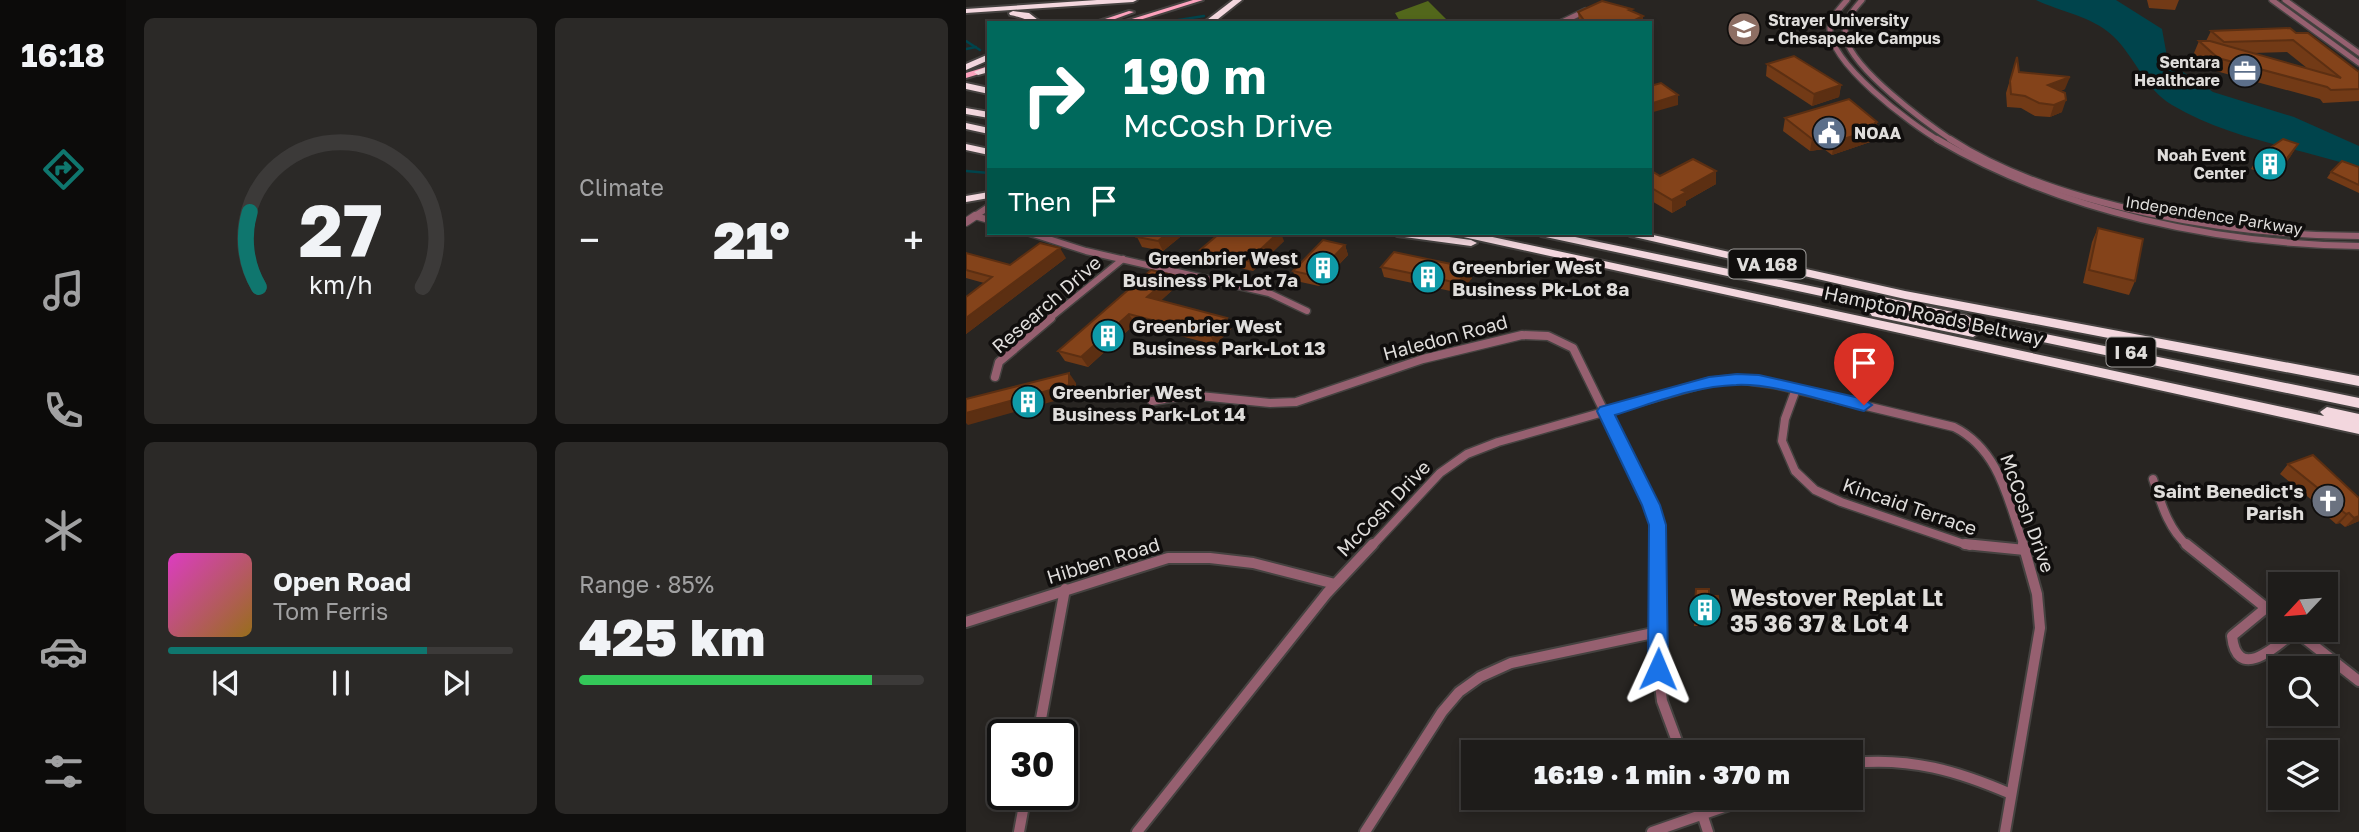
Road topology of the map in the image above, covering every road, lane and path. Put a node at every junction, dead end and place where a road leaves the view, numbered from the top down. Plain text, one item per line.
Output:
1 (1133, 0) edge
2 (1171, 0) edge
3 (1200, 0) edge
4 (1238, 0) edge
5 (1847, 0) edge
6 (1861, 0) edge
7 (2273, 0) edge
8 (2286, 0) edge
9 (1588, 10) edge
10 (966, 13) edge
11 (1033, 21) edge
12 (1103, 21) edge
13 (1129, 21) edge
14 (1211, 21) edge
15 (1564, 21) edge
16 (2359, 53) edge
17 (987, 59) edge
18 (2359, 63) edge
19 (966, 67) edge
20 (987, 70) edge
21 (978, 72) joint
22 (966, 76) edge
23 (966, 86) edge
24 (987, 91) edge
25 (966, 108) edge
26 (987, 113) edge
27 (966, 118) edge
28 (987, 123) edge
29 (966, 126) edge
30 (987, 131) edge
31 (966, 147) edge
32 (987, 152) edge
33 (987, 195) edge
34 (966, 199) edge
35 (987, 208) edge
36 (969, 218) edge
37 (987, 220) edge
38 (1037, 235) edge
39 (1411, 235) edge
40 (1468, 235) edge
41 (1511, 235) edge
42 (1551, 235) edge
43 (1569, 235) edge
44 (1639, 235) edge
45 (2359, 236) edge
46 (2359, 246) edge
47 (1572, 257) junction
48 (1123, 259) junction
49 (1307, 311) dead end
50 (995, 377) dead end
51 (2359, 381) edge
52 (2167, 386) junction
53 (1796, 389) junction
54 (2359, 397) edge
55 (1152, 401) dead end
56 (2359, 403) edge
57 (1605, 411) junction
58 (2359, 419) edge
59 (2359, 429) edge
60 (2359, 435) edge
61 (2153, 479) dead end
62 (2025, 550) junction
63 (1335, 584) junction
64 (1065, 589) junction
65 (2266, 608) joint
66 (966, 622) edge
67 (1658, 632) junction
68 (2280, 642) edge
69 (2309, 642) edge
70 (2359, 681) edge
71 (1041, 719) edge
72 (1677, 740) edge
73 (1863, 761) edge
74 (2011, 794) junction
75 (1023, 810) edge
76 (1701, 810) edge
77 (1716, 810) edge
78 (1702, 815) junction
79 (1018, 832) edge
80 (1137, 832) edge
81 (1365, 832) edge
82 (1653, 832) edge
83 (1708, 832) edge
84 (2005, 832) edge

1 - 10 highway
2 - 12 main road
3 - 13 main road
4 - 14 highway
5 - 46 street, Independence Parkway
6 - 45 street, Independence Parkway
7 - 18 street
8 - 16 street
9 - 15 street
10 - 11 highway
17 - 19 highway
20 - 21 highway
21 - 22 main road
23 - 24 highway
25 - 26 highway
27 - 28 highway
29 - 30 highway
31 - 32 highway
33 - 34 highway
35 - 36 street
36 - 37 street
38 - 48 street
39 - 47 highway
40 - 47 highway, Hampton Roads Beltway / I 64
41 - 58 highway
42 - 56 highway
43 - 54 highway, Hampton Roads Beltway / I 64
44 - 51 highway, VA 168
47 - 52 highway, Hampton Roads Beltway / I 64
48 - 49 street
48 - 50 street, Research Drive
52 - 59 highway, Hampton Roads Beltway / I 64
52 - 60 highway
53 - 57 street, McCosh Drive
53 - 62 street, McCosh Drive
53 - 62 street, Kincaid Terrace
55 - 57 street, Haledon Road
57 - 63 street, McCosh Drive
57 - 67 street, Haledon Road
61 - 65 street
62 - 74 street, McCosh Drive
63 - 64 street, Hibben Road
63 - 80 street, McCosh Drive
64 - 66 street, Hibben Road
64 - 71 street
65 - 68 street
67 - 72 street, Haledon Road
67 - 81 street
69 - 70 street
73 - 74 street
74 - 84 street, McCosh Drive
75 - 79 street
76 - 78 street
77 - 78 street
78 - 82 street
78 - 83 street

